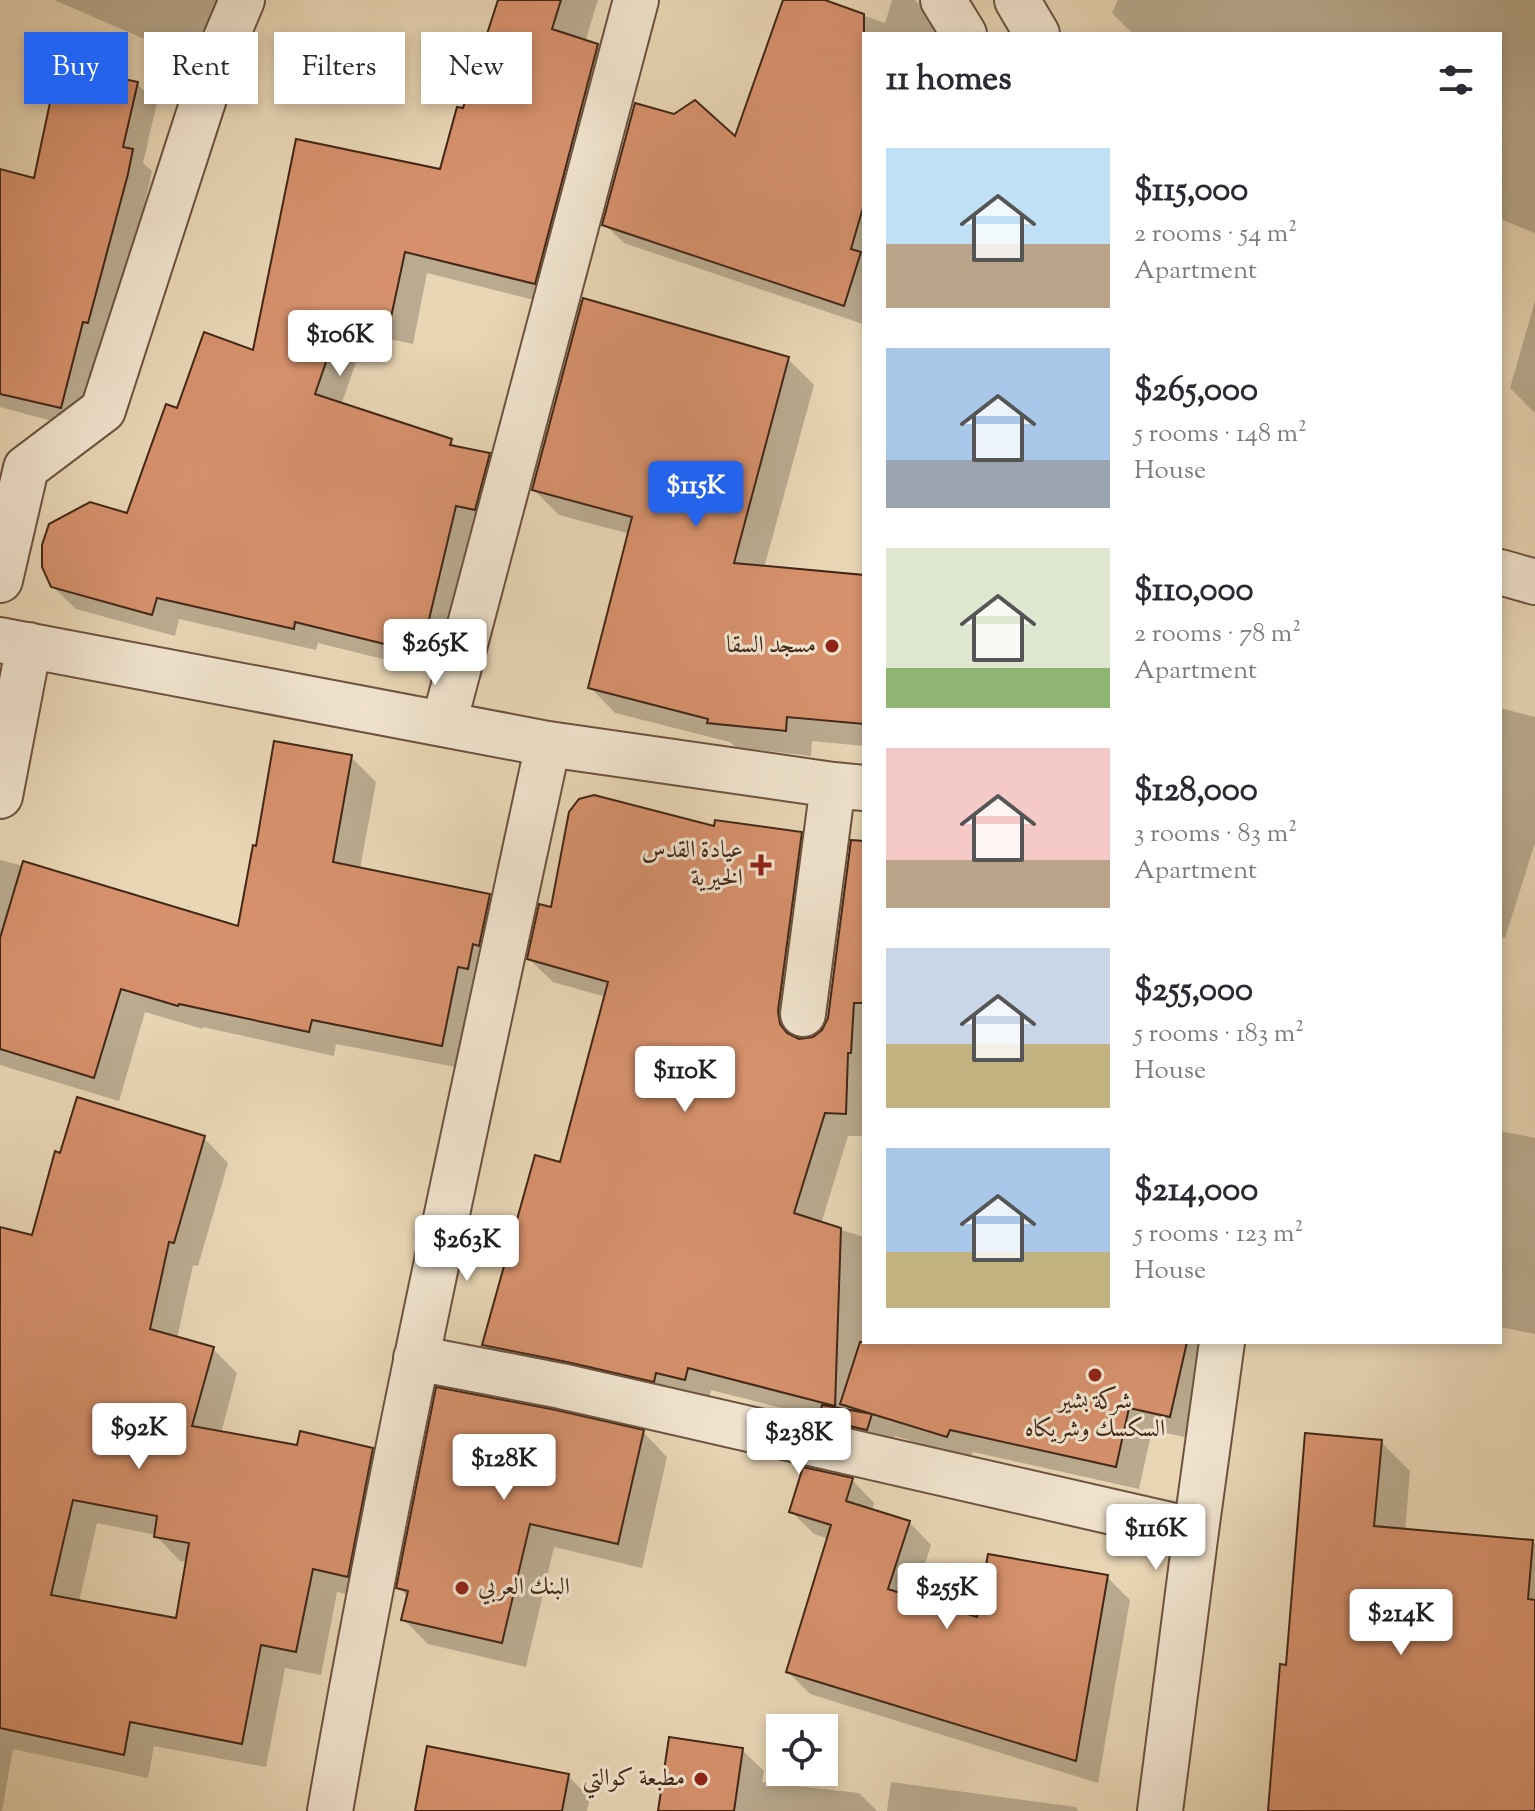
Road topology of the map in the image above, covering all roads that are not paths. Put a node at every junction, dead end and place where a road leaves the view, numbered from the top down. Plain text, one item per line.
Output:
1 (242, 0) edge
2 (636, 0) edge
3 (943, 0) edge
4 (1017, 0) edge
5 (963, 32) edge
6 (1036, 32) edge
7 (1502, 573) edge
8 (0, 580) edge
9 (1535, 582) edge
10 (15, 642) edge
11 (444, 723) junction
12 (548, 744) junction
13 (848, 786) edge
14 (0, 796) edge
15 (803, 1014) dead end
16 (1222, 1344) edge
17 (416, 1358) junction
18 (1196, 1531) junction
19 (330, 1811) edge
20 (1160, 1811) edge

1 - 8 street
2 - 11 street
3 - 5 street
4 - 6 street
7 - 9 street
10 - 11 street
10 - 14 street
11 - 12 street
12 - 13 street
12 - 17 street
13 - 15 street
16 - 18 street
17 - 18 street
17 - 19 street
18 - 20 street

